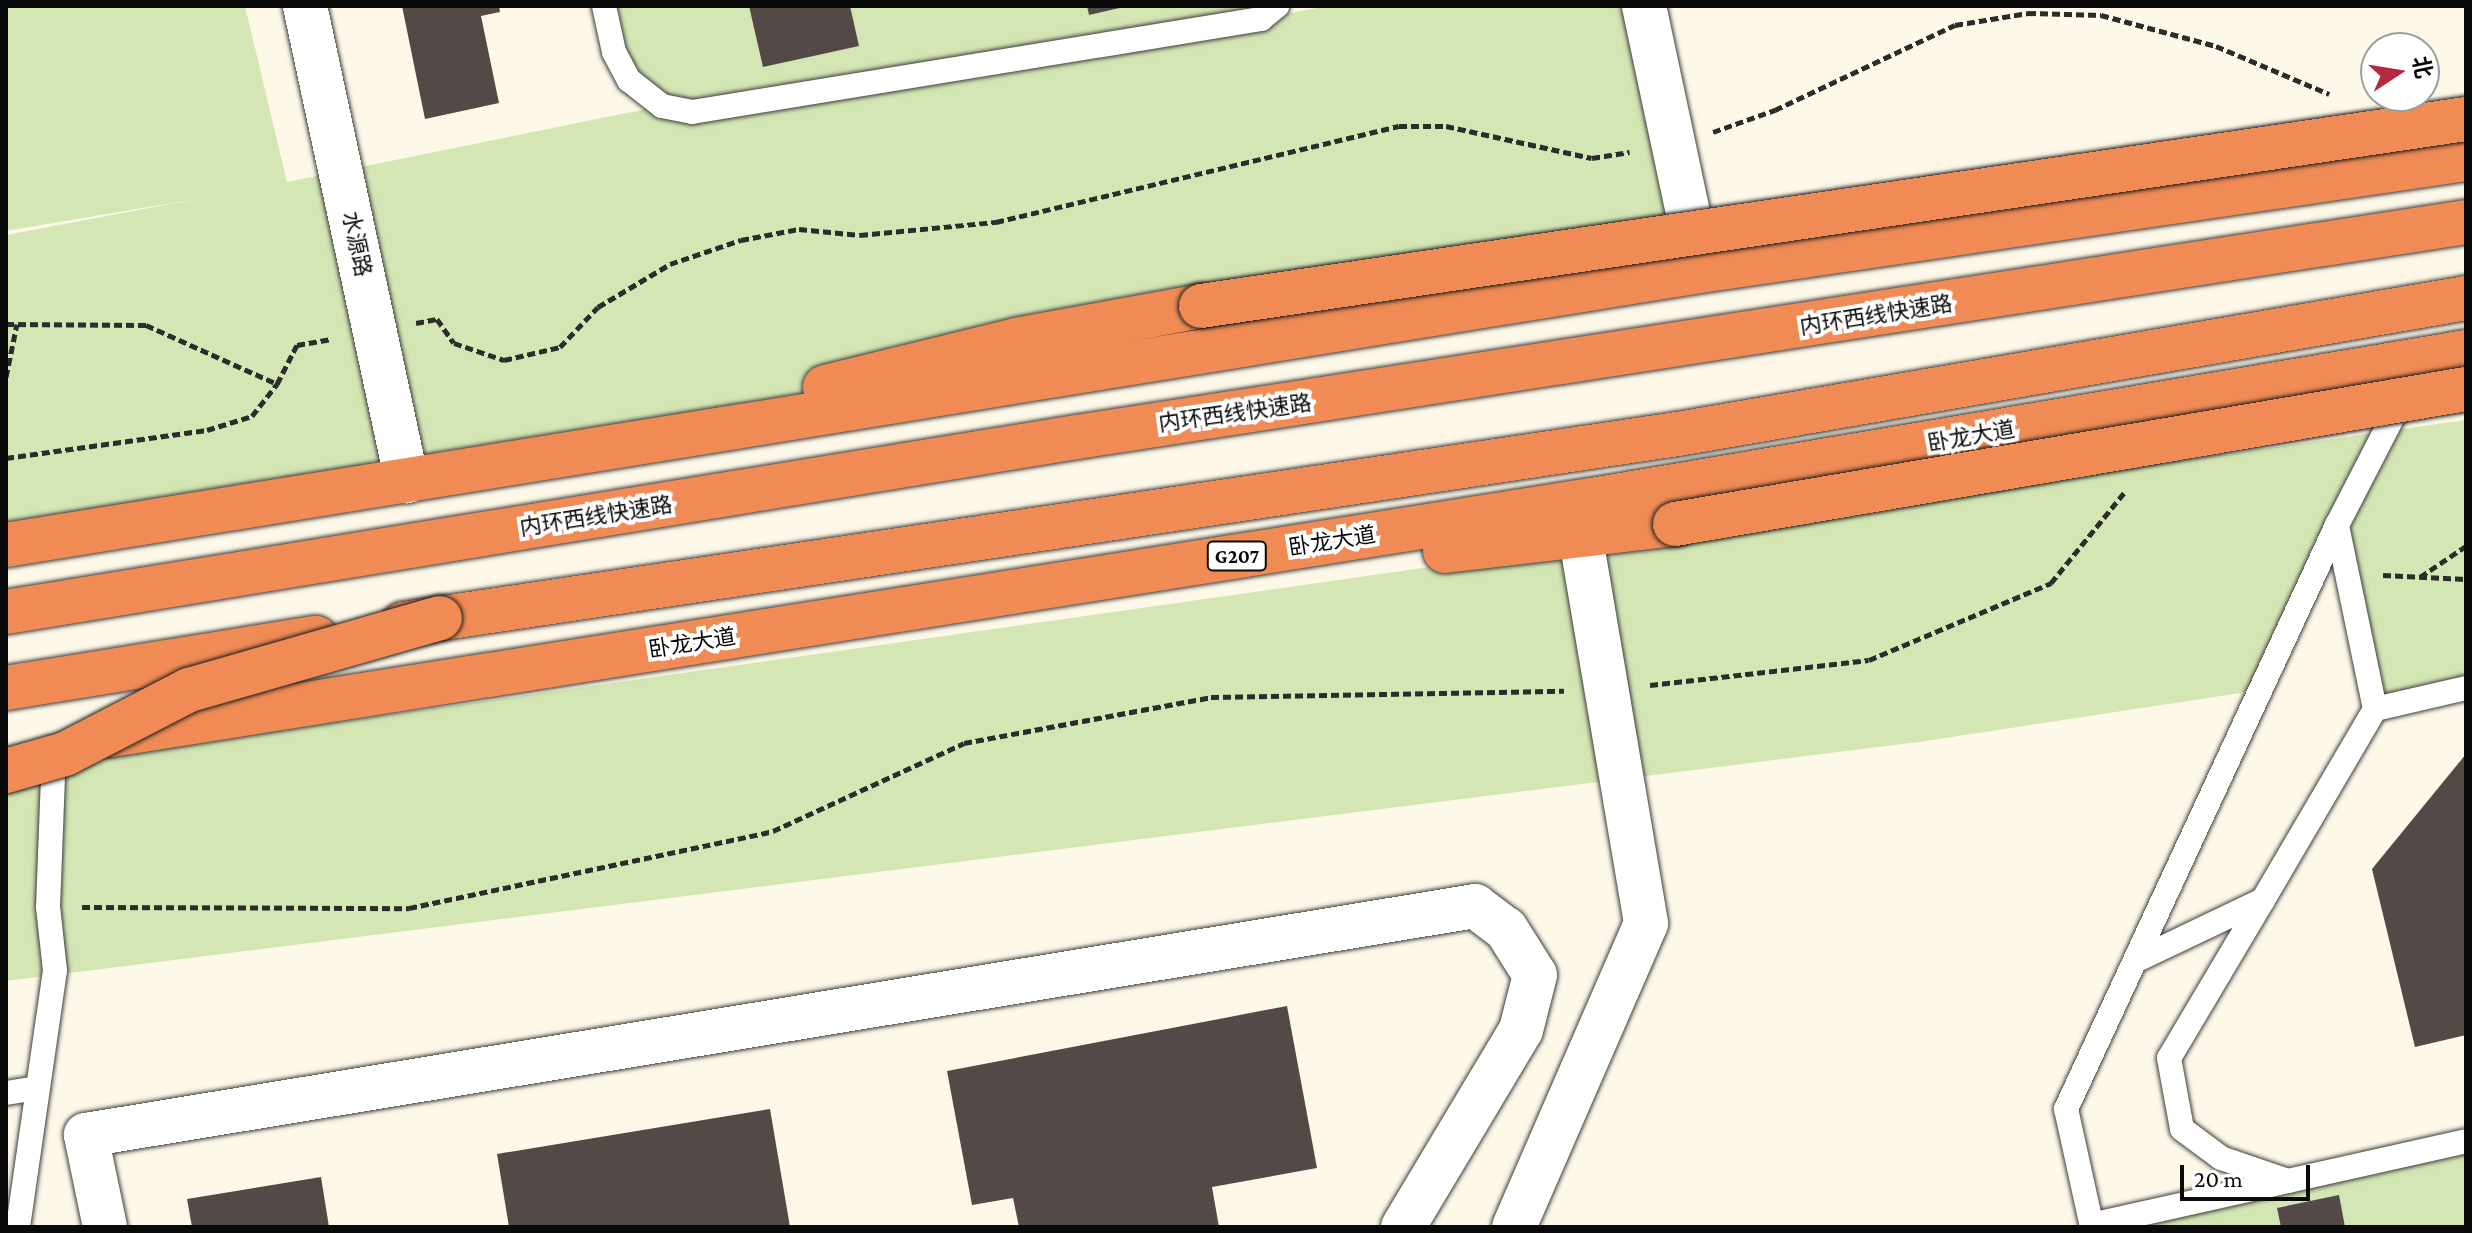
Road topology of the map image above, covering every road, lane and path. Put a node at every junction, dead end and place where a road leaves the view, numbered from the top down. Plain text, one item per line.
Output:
1 (305, 6) edge
2 (604, 6) edge
3 (1277, 6) edge
4 (1644, 6) edge
5 (2334, 97) dead end
6 (2466, 119) edge
7 (1674, 145) junction
8 (2466, 159) edge
9 (2466, 222) edge
10 (1700, 271) junction
11 (2466, 298) edge
12 (6, 324) edge
13 (17, 324) junction
14 (376, 331) junction
15 (2466, 352) edge
16 (2423, 359) junction
17 (6, 377) edge
18 (277, 384) junction
19 (2466, 389) edge
20 (6, 458) edge
21 (498, 466) junction
22 (407, 481) junction
23 (2134, 482) dead end
24 (2337, 525) junction
25 (1581, 537) junction
26 (6, 545) edge
27 (2466, 546) edge
28 (2347, 573) junction
29 (2420, 577) junction
30 (2466, 579) edge
31 (981, 597) junction
32 (6, 612) edge
33 (440, 618) junction
34 (6, 688) edge
35 (2466, 688) edge
36 (1605, 690) junction
37 (2375, 709) junction
38 (54, 744) junction
39 (6, 751) edge
40 (6, 771) edge
41 (2263, 900) junction
42 (48, 907) junction
43 (2135, 961) junction
44 (37, 1088) junction
45 (6, 1093) edge
46 (2466, 1141) edge
47 (2288, 1181) junction
48 (2092, 1226) edge
49 (18, 1227) edge
50 (105, 1227) edge
51 (1403, 1227) edge
52 (1514, 1227) edge

1 - 14 street, 水源路
2 - 3 lane
4 - 7 street
5 - 7 path
6 - 21 highway, bridge
7 - 10 street
7 - 14 path
8 - 10 highway
9 - 32 highway, 内环西线快速路
10 - 21 highway
11 - 33 highway
12 - 13 path
13 - 17 path
13 - 18 path
14 - 18 path
14 - 22 street, 水源路
15 - 16 highway, 卧龙大道 / G207
16 - 24 lane
16 - 31 highway, 卧龙大道 / G207
18 - 20 path
19 - 25 highway, bridge
21 - 22 highway
22 - 26 highway
23 - 36 path
24 - 28 lane
24 - 43 lane
25 - 31 highway
25 - 36 street
27 - 29 path
28 - 29 path
28 - 37 lane
29 - 30 path
31 - 38 highway, 卧龙大道 / G207
33 - 34 highway, bridge
33 - 40 highway, bridge
35 - 37 lane
36 - 42 path
36 - 52 street
37 - 41 lane
38 - 39 highway, 卧龙大道 / G207
38 - 42 lane
41 - 43 lane
41 - 47 lane
42 - 44 lane
43 - 48 lane
44 - 45 lane
44 - 49 lane
46 - 47 lane
47 - 48 lane
50 - 51 street

